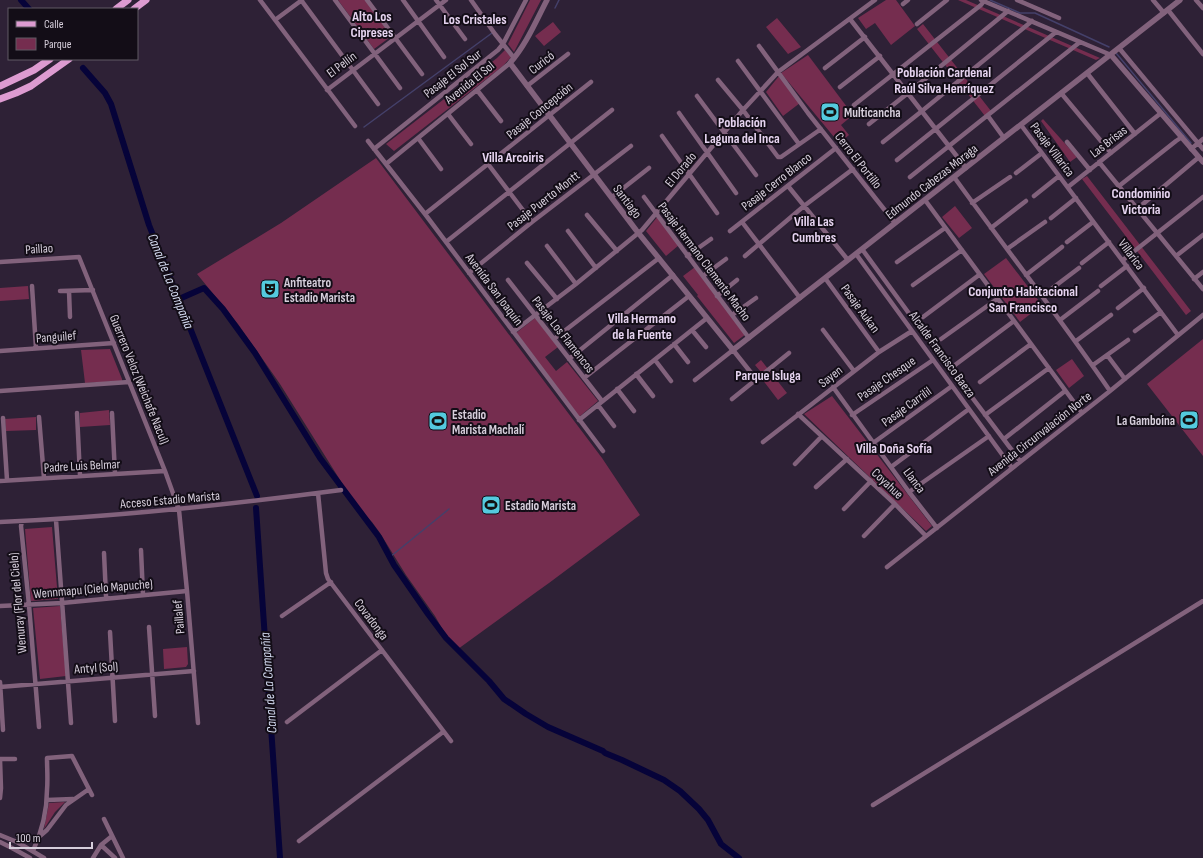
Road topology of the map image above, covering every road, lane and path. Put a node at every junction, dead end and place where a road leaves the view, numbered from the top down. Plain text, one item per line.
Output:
1 (128, 0) edge
2 (146, 0) edge
3 (260, 0) edge
4 (302, 0) edge
5 (335, 0) edge
6 (367, 0) edge
7 (403, 0) edge
8 (436, 0) edge
9 (446, 0) edge
10 (471, 0) edge
11 (526, 0) edge
12 (547, 0) edge
13 (875, 0) edge
14 (908, 0) edge
15 (947, 0) edge
16 (1017, 0) edge
17 (1153, 0) edge
18 (1180, 0) edge
19 (1196, 0) edge
20 (982, 1) edge
21 (903, 4) dead end
22 (440, 5) junction
23 (117, 8) edge
24 (135, 8) edge
25 (1203, 8) edge
26 (1008, 11) junction
27 (1166, 11) junction
28 (1059, 18) dead end
29 (850, 19) junction
30 (275, 20) junction
31 (418, 21) junction
32 (1032, 22) junction
33 (917, 24) dead end
34 (1056, 32) junction
35 (865, 37) junction
36 (395, 38) junction
37 (465, 39) dead end
38 (1080, 42) junction
39 (503, 44) junction
40 (759, 46) dead end
41 (1119, 48) junction
42 (374, 53) junction
43 (568, 54) dead end
44 (1203, 54) edge
45 (1111, 55) junction
46 (880, 56) junction
47 (444, 57) dead end
48 (514, 58) junction
49 (48, 60) edge
50 (68, 60) edge
51 (738, 61) dead end
52 (510, 63) junction
53 (825, 68) dead end
54 (352, 69) junction
55 (778, 72) junction
56 (1087, 73) junction
57 (422, 74) dead end
58 (25, 75) junction
59 (893, 75) junction
60 (718, 80) dead end
61 (10, 82) junction
62 (591, 82) dead end
63 (0, 86) edge
64 (31, 86) junction
65 (527, 86) junction
66 (840, 87) dead end
67 (400, 88) dead end
68 (327, 90) junction
69 (477, 90) junction
70 (760, 92) junction
71 (16, 93) junction
72 (908, 93) junction
73 (1061, 93) junction
74 (697, 96) dead end
75 (0, 98) edge
76 (378, 104) dead end
77 (854, 105) dead end
78 (612, 110) dead end
79 (743, 110) junction
80 (922, 111) junction
81 (678, 112) dead end
82 (1161, 113) junction
83 (448, 114) junction
84 (550, 116) junction
85 (988, 116) junction
86 (501, 121) dead end
87 (869, 124) dead end
88 (1021, 125) junction
89 (355, 126) dead end
90 (936, 128) junction
91 (821, 129) junction
92 (724, 133) junction
93 (1135, 134) junction
94 (662, 136) dead end
95 (1182, 137) junction
96 (418, 138) junction
97 (1004, 138) junction
98 (1203, 139) edge
99 (368, 141) dead end
100 (883, 142) dead end
101 (1066, 142) dead end
102 (1198, 143) junction
103 (471, 144) dead end
104 (571, 144) junction
105 (799, 144) junction
106 (631, 146) dead end
107 (949, 146) junction
108 (374, 148) junction
109 (836, 148) junction
110 (1191, 149) junction
111 (1203, 149) edge
112 (1042, 153) junction
113 (1111, 153) junction
114 (707, 154) junction
115 (1201, 159) edge
116 (897, 160) dead end
117 (1099, 162) junction
118 (386, 164) junction
119 (488, 164) junction
120 (441, 168) dead end
121 (649, 168) dead end
122 (966, 168) junction
123 (853, 169) junction
124 (1090, 170) junction
125 (1016, 173) dead end
126 (594, 174) junction
127 (689, 175) junction
128 (756, 175) dead end
129 (1059, 176) junction
130 (910, 177) dead end
131 (954, 177) junction
132 (1010, 177) dead end
133 (788, 186) junction
134 (1119, 186) junction
135 (1068, 187) junction
136 (510, 192) junction
137 (736, 193) dead end
138 (1034, 196) dead end
139 (612, 197) junction
140 (644, 197) dead end
141 (1203, 197) edge
142 (1076, 198) junction
143 (925, 200) junction
144 (1026, 202) dead end
145 (972, 203) junction
146 (804, 206) junction
147 (1137, 209) junction
148 (717, 213) dead end
149 (425, 214) junction
150 (657, 214) junction
151 (587, 215) dead end
152 (1051, 218) dead end
153 (532, 222) junction
154 (742, 222) junction
155 (1045, 222) dead end
156 (1093, 222) junction
157 (895, 223) junction
158 (945, 228) junction
159 (990, 228) junction
160 (730, 230) dead end
161 (568, 231) dead end
162 (639, 233) junction
163 (1157, 233) junction
164 (1203, 235) edge
165 (711, 239) dead end
166 (446, 242) junction
167 (1067, 242) dead end
168 (1109, 242) junction
169 (759, 244) junction
170 (547, 246) dead end
171 (1062, 247) dead end
172 (862, 249) junction
173 (1007, 249) junction
174 (962, 250) junction
175 (617, 251) junction
176 (856, 254) junction
177 (687, 256) junction
178 (745, 256) dead end
179 (1176, 256) junction
180 (79, 257) joint
181 (659, 258) junction
182 (726, 259) dead end
183 (848, 260) junction
184 (1123, 260) junction
185 (0, 262) edge
186 (897, 262) dead end
187 (527, 263) dead end
188 (1082, 263) dead end
189 (1128, 266) junction
190 (596, 268) junction
191 (1079, 268) dead end
192 (1203, 272) edge
193 (469, 273) junction
194 (980, 274) junction
195 (673, 275) junction
196 (1026, 275) junction
197 (703, 276) junction
198 (826, 278) junction
199 (1194, 279) junction
200 (508, 280) dead end
201 (737, 280) dead end
202 (576, 284) junction
203 (913, 285) dead end
204 (32, 286) dead end
205 (1101, 286) dead end
206 (1144, 288) junction
207 (1203, 289) edge
208 (93, 290) junction
209 (60, 291) dead end
210 (69, 291) junction
211 (1098, 291) dead end
212 (689, 296) junction
213 (717, 296) junction
214 (1042, 296) junction
215 (756, 298) dead end
216 (800, 298) junction
217 (997, 298) junction
218 (557, 299) junction
219 (1118, 308) dead end
220 (1161, 312) junction
221 (535, 315) junction
222 (732, 315) junction
223 (1111, 315) dead end
224 (1203, 315) edge
225 (923, 316) dead end
226 (70, 317) dead end
227 (707, 318) junction
228 (1060, 320) junction
229 (1014, 321) junction
230 (692, 330) junction
231 (823, 330) dead end
232 (912, 330) junction
233 (1135, 331) dead end
234 (513, 332) junction
235 (1178, 335) junction
236 (749, 338) junction
237 (554, 339) junction
238 (941, 339) dead end
239 (1128, 340) dead end
240 (1076, 341) junction
241 (114, 342) junction
242 (674, 344) junction
243 (1031, 344) junction
244 (706, 347) dead end
245 (36, 348) junction
246 (733, 350) junction
247 (0, 351) edge
248 (880, 352) junction
249 (789, 353) dead end
250 (1107, 355) junction
251 (569, 359) junction
252 (655, 360) junction
253 (933, 360) junction
254 (688, 362) dead end
255 (1093, 365) junction
256 (951, 368) junction
257 (1049, 368) junction
258 (854, 371) junction
259 (636, 374) junction
260 (584, 378) junction
261 (756, 379) junction
262 (1124, 379) junction
263 (695, 380) dead end
264 (672, 381) dead end
265 (129, 382) junction
266 (980, 382) dead end
267 (952, 386) junction
268 (833, 387) junction
269 (617, 389) junction
270 (1110, 390) junction
271 (0, 391) edge
272 (1065, 391) junction
273 (653, 396) dead end
274 (732, 399) dead end
275 (600, 403) junction
276 (970, 409) junction
277 (634, 412) dead end
278 (77, 413) dead end
279 (112, 413) dead end
280 (1082, 413) junction
281 (798, 414) junction
282 (852, 415) junction
283 (986, 416) junction
284 (39, 417) dead end
285 (3, 418) dead end
286 (579, 420) junction
287 (614, 426) dead end
288 (822, 436) junction
289 (989, 436) junction
290 (1004, 439) junction
291 (763, 442) dead end
292 (873, 443) junction
293 (603, 451) dead end
294 (847, 459) junction
295 (1020, 461) junction
296 (795, 464) dead end
297 (891, 467) junction
298 (1012, 468) junction
299 (165, 471) junction
300 (115, 474) junction
301 (80, 476) junction
302 (44, 478) junction
303 (8, 480) junction
304 (0, 481) edge
305 (870, 482) junction
306 (816, 488) dead end
307 (341, 490) dead end
308 (910, 492) junction
309 (318, 493) junction
310 (895, 504) junction
311 (844, 509) dead end
312 (179, 510) junction
313 (56, 520) junction
314 (22, 521) junction
315 (0, 522) edge
316 (938, 528) junction
317 (864, 536) dead end
318 (926, 536) junction
319 (141, 550) dead end
320 (104, 553) dead end
321 (887, 568) dead end
322 (331, 582) junction
323 (187, 591) junction
324 (143, 596) junction
325 (108, 598) junction
326 (1203, 601) edge
327 (62, 603) junction
328 (29, 605) junction
329 (0, 606) edge
330 (282, 616) dead end
331 (148, 627) dead end
332 (110, 632) dead end
333 (382, 650) junction
334 (194, 671) junction
335 (152, 674) junction
336 (113, 677) junction
337 (67, 680) junction
338 (0, 682) edge
339 (36, 683) junction
340 (0, 687) edge
341 (155, 716) dead end
342 (115, 721) dead end
343 (287, 722) dead end
344 (71, 723) dead end
345 (198, 724) dead end
346 (39, 727) dead end
347 (3, 730) dead end
348 (444, 732) junction
349 (451, 741) dead end
350 (14, 759) dead end
351 (89, 789) junction
352 (92, 795) dead end
353 (0, 798) edge
354 (74, 799) junction
355 (47, 800) junction
356 (873, 806) dead end
357 (104, 819) dead end
358 (0, 835) edge
359 (112, 836) junction
360 (39, 837) junction
361 (299, 841) dead end
362 (0, 842) edge
363 (101, 845) junction
364 (33, 851) junction
365 (30, 858) edge
366 (44, 858) edge
367 (93, 858) edge
368 (115, 858) edge
369 (123, 858) edge

1 - 23 main road
2 - 24 main road
3 - 30 street
4 - 30 street
4 - 54 street
5 - 42 street
6 - 36 street
7 - 31 street
8 - 22 street
9 - 22 street, El Pellín
10 - 39 street
11 - 39 street, Pasaje El Sol Sur
12 - 48 street, Avenida El Sol
13 - 29 street, El Dorado
14 - 21 street
15 - 33 street
16 - 28 street
17 - 27 street
18 - 27 street, Edmundo Cabezas Moraga
19 - 25 street
20 - 26 street
20 - 59 street
22 - 31 street, El Pellín
22 - 37 street
26 - 32 street
26 - 72 street
27 - 41 street, Edmundo Cabezas Moraga
27 - 44 street
29 - 35 street
29 - 55 street, El Dorado
30 - 68 street
31 - 36 street, El Pellín
31 - 47 street
32 - 34 street
32 - 80 street
34 - 38 street
34 - 90 street
35 - 46 street
35 - 53 street
36 - 42 street, El Pellín
36 - 57 street
38 - 45 street
38 - 85 street
39 - 48 street
39 - 108 street, Pasaje El Sol Sur
40 - 55 street, Cerro El Portillo
41 - 45 street, Edmundo Cabezas Moraga
41 - 102 street
42 - 54 street, El Pellín
42 - 67 street
43 - 65 street, Curicó
45 - 56 street, Edmundo Cabezas Moraga
45 - 82 street
46 - 59 street
46 - 66 street
48 - 52 street, Avenida El Sol
49 - 58 main road
50 - 64 main road
51 - 70 street
52 - 65 street, Santiago
52 - 69 street, Avenida El Sol
54 - 68 street, El Pellín
54 - 76 street
55 - 70 street, El Dorado
55 - 91 street, Cerro El Portillo
56 - 73 street, Edmundo Cabezas Moraga
56 - 93 street
58 - 61 main road
58 - 64 main road
59 - 72 street
59 - 77 street
60 - 79 street
61 - 63 main road
61 - 71 main road
62 - 84 street, Pasaje Concepción
64 - 71 main road
65 - 84 street, Santiago
68 - 89 street
69 - 83 street, Avenida El Sol
69 - 86 street
70 - 79 street, El Dorado
70 - 105 street
71 - 75 main road
72 - 80 street
72 - 87 street
73 - 88 street, Edmundo Cabezas Moraga
73 - 113 street
74 - 92 street
78 - 104 street
79 - 92 street, El Dorado
79 - 105 street
80 - 90 street
80 - 100 street
81 - 114 street
82 - 93 street, Las Brisas
82 - 95 street
83 - 96 street, Avenida El Sol
83 - 103 street
84 - 104 street, Santiago
84 - 119 street, Pasaje Concepción
85 - 97 street
85 - 107 street
88 - 97 street, Edmundo Cabezas Moraga
88 - 112 street, Pasaje Villarica
90 - 107 street
90 - 116 street
91 - 105 street
91 - 109 street, Cerro El Portillo
92 - 114 street, El Dorado
92 - 128 street
93 - 113 street, Las Brisas
94 - 127 street
95 - 110 street
95 - 134 street
96 - 118 street, Avenida El Sol
96 - 120 street
97 - 122 street, Edmundo Cabezas Moraga
98 - 102 street
99 - 108 street, Avenida San Joaquín
101 - 124 street
102 - 110 street
102 - 111 street
104 - 126 street, Santiago
104 - 136 street
106 - 126 street, Pasaje Puerto Montt
107 - 122 street
107 - 130 street
108 - 118 street, Avenida San Joaquín
109 - 123 street, Cerro El Portillo
109 - 133 street, Pasaje Cerro Blanco
110 - 115 street
112 - 125 street
112 - 129 street, Pasaje Villarica
113 - 117 street, Las Brisas
114 - 127 street, El Dorado
114 - 137 street
115 - 147 street
117 - 124 street, Las Brisas
117 - 134 street
118 - 149 street, Avenida San Joaquín
119 - 136 street
119 - 149 street, Pasaje Concepción
121 - 139 street
122 - 131 street, Edmundo Cabezas Moraga
123 - 146 street
123 - 157 street, Cerro El Portillo
124 - 135 street, Las Brisas
126 - 139 street, Santiago
126 - 153 street, Pasaje Puerto Montt
127 - 148 street
127 - 150 street, El Dorado
129 - 135 street, Pasaje Villarica
129 - 138 street
131 - 143 street, Edmundo Cabezas Moraga
131 - 145 street
132 - 145 street
133 - 146 street
133 - 154 street, Pasaje Cerro Blanco
134 - 147 street
135 - 142 street, Villarica
136 - 153 street
136 - 166 street
139 - 162 street, Santiago
140 - 150 street, Pasaje Hermano Clemente Macho
141 - 163 street
142 - 152 street
142 - 156 street, Villarica
143 - 157 street, Edmundo Cabezas Moraga
143 - 158 street
144 - 159 street
145 - 159 street
146 - 169 street
146 - 183 street
147 - 163 street
149 - 166 street, Avenida San Joaquín
150 - 162 street, El Dorado
150 - 177 street, Pasaje Hermano Clemente Macho
151 - 175 street
153 - 193 street, Pasaje Puerto Montt
154 - 160 street, Pasaje Cerro Blanco
154 - 169 street
155 - 173 street
156 - 167 street
156 - 168 street, Villarica
157 - 172 street, Edmundo Cabezas Moraga
158 - 174 street
158 - 186 street
159 - 173 street
161 - 190 street
162 - 175 street, El Dorado
162 - 181 street, Santiago
163 - 179 street
163 - 184 street
164 - 179 street
165 - 177 street
166 - 193 street, Avenida San Joaquín
168 - 184 street, Villarica
168 - 188 street
169 - 178 street
169 - 216 street
170 - 202 street
171 - 196 street
172 - 176 street, Edmundo Cabezas Moraga
172 - 256 street, Alcalde Francisco Baeza
173 - 196 street
174 - 194 street
174 - 203 street
175 - 190 street, El Dorado
176 - 183 street, Edmundo Cabezas Moraga
176 - 232 street, Alcalde Francisco Baeza
177 - 197 street, Pasaje Hermano Clemente Macho
179 - 199 street
180 - 185 street, Paillao
180 - 208 street, Guerrero Veloz (Weichafe Nacul)
181 - 195 street, Santiago
181 - 237 street
182 - 197 street
183 - 198 street, Edmundo Cabezas Moraga
184 - 189 street, Villarica
187 - 218 street
189 - 205 street
189 - 206 street, Villarica
190 - 202 street, El Dorado
191 - 214 street
192 - 199 street
193 - 234 street, Avenida San Joaquín
194 - 217 street
194 - 225 street
195 - 212 street, Santiago
195 - 251 street
196 - 214 street
197 - 213 street, Pasaje Hermano Clemente Macho
198 - 216 street, Edmundo Cabezas Moraga
198 - 248 street, Pasaje Aukan
199 - 207 street
200 - 221 street, Pasaje Los Flamencos
201 - 213 street
202 - 218 street, El Dorado
204 - 245 street
206 - 219 street
206 - 220 street, Villarica
208 - 210 street
208 - 241 street, Guerrero Veloz (Weichafe Nacul)
209 - 210 street
210 - 226 street
211 - 228 street
212 - 227 street, Santiago
212 - 260 street
213 - 222 street, Pasaje Hermano Clemente Macho
214 - 228 street
215 - 222 street
216 - 236 street, Edmundo Cabezas Moraga
217 - 229 street
217 - 238 street
218 - 221 street, El Dorado
220 - 233 street
220 - 235 street, Villarica
221 - 234 street, El Dorado
221 - 237 street, Pasaje Los Flamencos
222 - 236 street, Pasaje Hermano Clemente Macho
223 - 240 street
224 - 235 street, Avenida Circunvalación Norte
227 - 230 street
227 - 246 street, Santiago
228 - 240 street
229 - 243 street
229 - 256 street
230 - 242 street
230 - 244 street
231 - 258 street
232 - 248 street, Sayen
232 - 253 street, Alcalde Francisco Baeza
234 - 286 street, Avenida San Joaquín
235 - 262 street, Avenida Circunvalación Norte
236 - 246 street, Edmundo Cabezas Moraga
237 - 251 street, Pasaje Los Flamencos
239 - 250 street
240 - 255 street
241 - 245 street, Panguilef
241 - 265 street, Guerrero Veloz (Weichafe Nacul)
242 - 252 street
242 - 254 street
243 - 257 street
243 - 266 street
245 - 247 street, Panguilef
246 - 261 street
246 - 263 street, Edmundo Cabezas Moraga
248 - 258 street, Sayen
249 - 261 street
250 - 255 street
250 - 262 street
251 - 260 street, Pasaje Los Flamencos
252 - 259 street
252 - 264 street
253 - 267 street, Alcalde Francisco Baeza
253 - 282 street, Pasaje Chesque
255 - 270 street
256 - 283 street, Alcalde Francisco Baeza
257 - 272 street
257 - 283 street
258 - 268 street, Sayen
259 - 269 street
259 - 273 street
260 - 275 street, Pasaje Los Flamencos
261 - 274 street
262 - 270 street, Avenida Circunvalación Norte
265 - 271 street
265 - 299 street, Guerrero Veloz (Weichafe Nacul)
267 - 276 street, Alcalde Francisco Baeza
267 - 292 street, Pasaje Carrilil
268 - 281 street, Sayen
268 - 282 street, Llanca
269 - 275 street
269 - 277 street
270 - 280 street, Avenida Circunvalación Norte
272 - 280 street
272 - 290 street
275 - 286 street
275 - 287 street, Pasaje Los Flamencos
276 - 289 street, Alcalde Francisco Baeza
276 - 297 street
278 - 301 street
279 - 300 street
280 - 295 street, Avenida Circunvalación Norte
281 - 288 street, Coyahue
281 - 291 street, Sayen
282 - 292 street, Llanca
283 - 290 street, Alcalde Francisco Baeza
284 - 302 street
285 - 303 street
286 - 293 street, Avenida San Joaquín
288 - 294 street, Coyahue
288 - 296 street
289 - 298 street, Alcalde Francisco Baeza
289 - 308 street
290 - 295 street, Alcalde Francisco Baeza
292 - 297 street, Llanca
294 - 305 street, Coyahue
294 - 306 street
295 - 298 street, Avenida Circunvalación Norte
297 - 308 street, Llanca
298 - 316 street, Avenida Circunvalación Norte
299 - 300 street, Padre Luis Belmar
299 - 312 street, Guerrero Veloz (Weichafe Nacul)
300 - 301 street, Padre Luis Belmar
301 - 302 street, Padre Luis Belmar
302 - 303 street, Padre Luis Belmar
303 - 304 street, Padre Luis Belmar
305 - 310 street, Coyahue
305 - 311 street
307 - 309 street, Acceso Estadio Marista
308 - 316 street, Llanca
309 - 312 street, Acceso Estadio Marista
309 - 322 street, Covadonga
310 - 317 street
310 - 318 street, Coyahue
312 - 313 street, Acceso Estadio Marista
312 - 323 street, Paillalef
313 - 314 street, Acceso Estadio Marista
313 - 327 street
314 - 315 street, Acceso Estadio Marista
314 - 328 street, Wenuray (Flor del Cielo)
316 - 318 street, Avenida Circunvalación Norte
318 - 321 street, Avenida Circunvalación Norte
319 - 324 street
320 - 325 street
322 - 330 street
322 - 333 street, Covadonga
323 - 324 street, Wennmapu (Cielo Mapuche)
323 - 334 street, Paillalef
324 - 325 street, Wennmapu (Cielo Mapuche)
325 - 327 street, Wennmapu (Cielo Mapuche)
326 - 356 street
327 - 328 street, Wennmapu (Cielo Mapuche)
327 - 337 street
328 - 329 street, Wennmapu (Cielo Mapuche)
328 - 339 street, Wenuray (Flor del Cielo)
331 - 335 street
332 - 336 street
333 - 343 street
333 - 348 street, Covadonga
334 - 335 street, Antyl (Sol)
334 - 345 street, Paillalef
335 - 336 street, Antyl (Sol)
335 - 341 street
336 - 337 street, Antyl (Sol)
336 - 342 street
337 - 339 street, Antyl (Sol)
337 - 344 street
338 - 340 street
339 - 340 street, Antyl (Sol)
339 - 346 street, Wenuray (Flor del Cielo)
340 - 347 street
348 - 349 street, Covadonga
348 - 361 street
350 - 353 street
351 - 352 street
351 - 354 street
351 - 355 street
354 - 355 street
354 - 360 street
355 - 360 street
357 - 359 street
358 - 364 street
359 - 363 street
359 - 369 street
360 - 364 street
362 - 365 street
363 - 367 street
363 - 368 street
364 - 366 street

